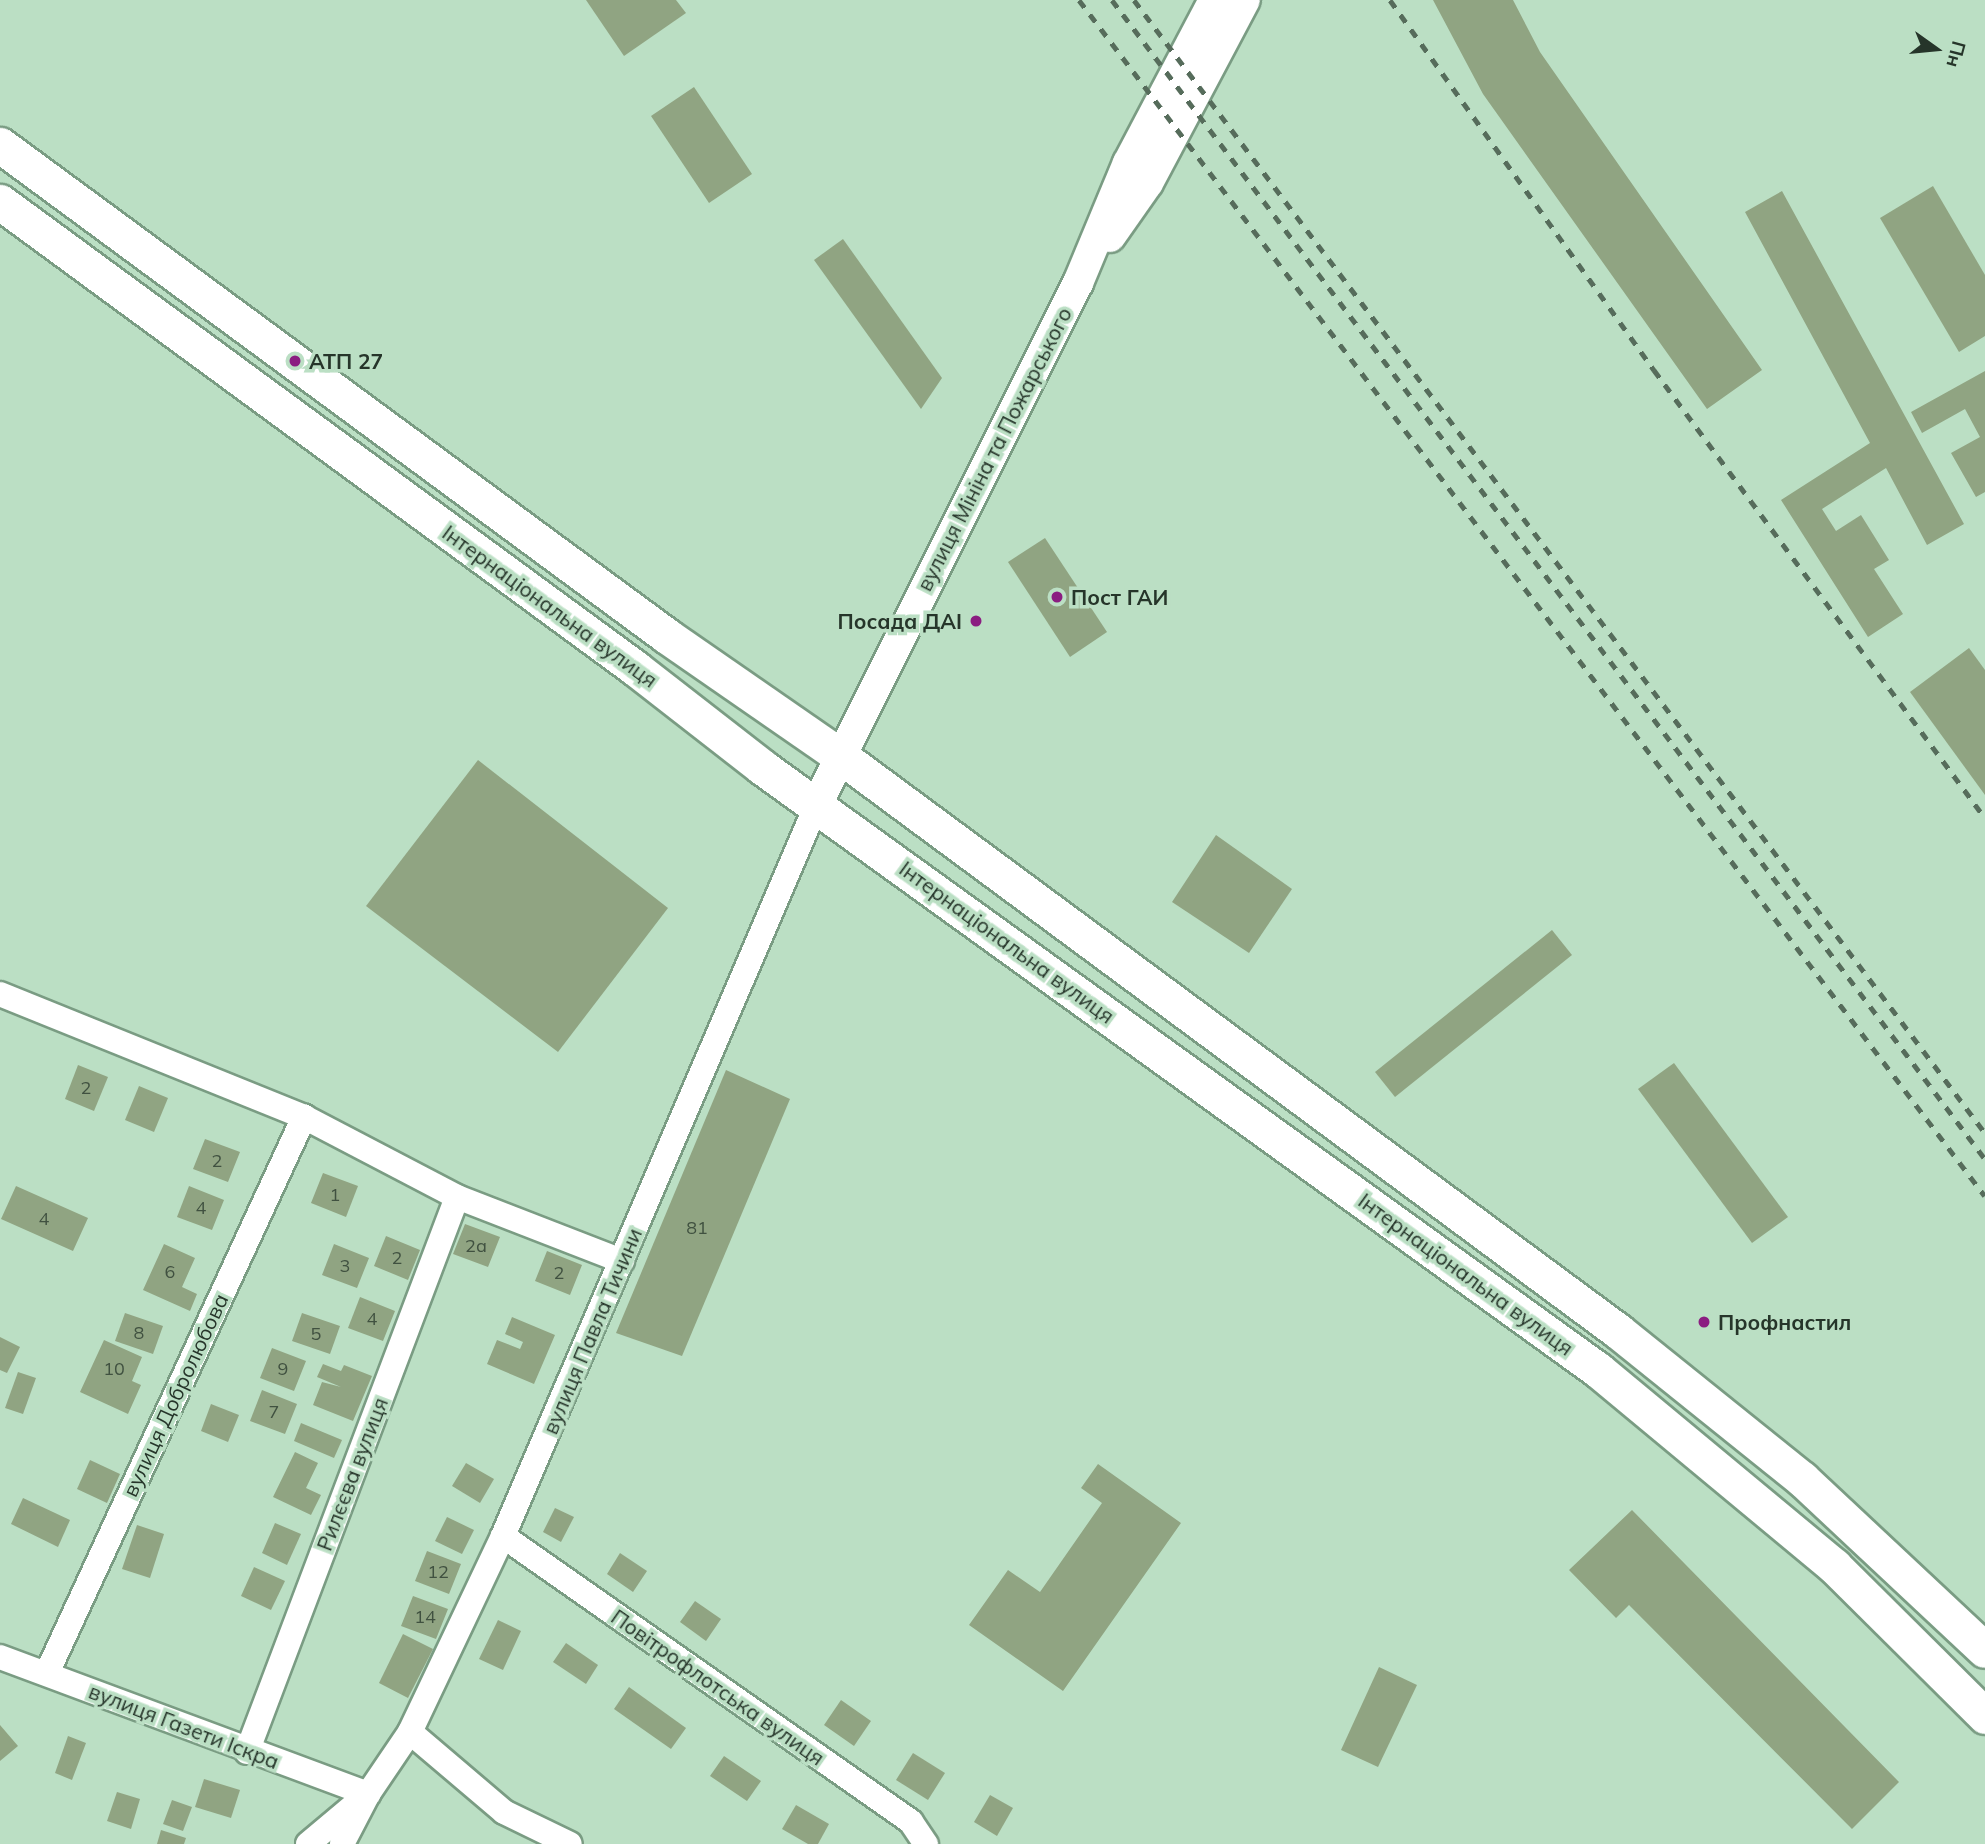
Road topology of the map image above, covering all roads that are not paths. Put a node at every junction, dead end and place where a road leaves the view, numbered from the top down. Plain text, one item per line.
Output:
1 (1214, 0) edge
2 (1245, 0) edge
3 (0, 145) edge
4 (0, 202) edge
5 (1078, 283) junction
6 (844, 758) junction
7 (817, 804) junction
8 (0, 994) edge
9 (303, 1117) junction
10 (457, 1197) junction
11 (622, 1261) junction
12 (503, 1536) junction
13 (1985, 1650) edge
14 (6, 1665) edge
15 (47, 1673) junction
16 (1985, 1716) edge
17 (410, 1732) junction
18 (247, 1752) junction
19 (368, 1794) junction
20 (308, 1844) edge
21 (342, 1844) edge
22 (570, 1844) edge
23 (926, 1844) edge

1 - 5 street, вулиця Мініна та Пожарського
2 - 5 street, вулиця Мініна та Пожарського
3 - 6 main road, Інтернаціональна вулиця
4 - 7 main road, Інтернаціональна вулиця
5 - 6 street, вулиця Мініна та Пожарського
6 - 7 street, вулиця Мініна та Пожарського
6 - 13 main road, Інтернаціональна вулиця
7 - 11 street, вулиця Павла Тичини
7 - 16 main road, Інтернаціональна вулиця
8 - 9 street
9 - 10 street
9 - 15 street, вулиця Добролюбова
10 - 11 street
10 - 18 street, Рилєєва вулиця
11 - 12 street, вулиця Павла Тичини
12 - 17 street, вулиця Павла Тичини
12 - 23 street, Повітрофлотська вулиця
14 - 15 street, вулиця Газети Іскра
15 - 18 street, вулиця Газети Іскра
17 - 19 street, вулиця Павла Тичини
17 - 22 street
18 - 19 street, вулиця Газети Іскра
19 - 20 street
19 - 21 street, вулиця Павла Тичини

